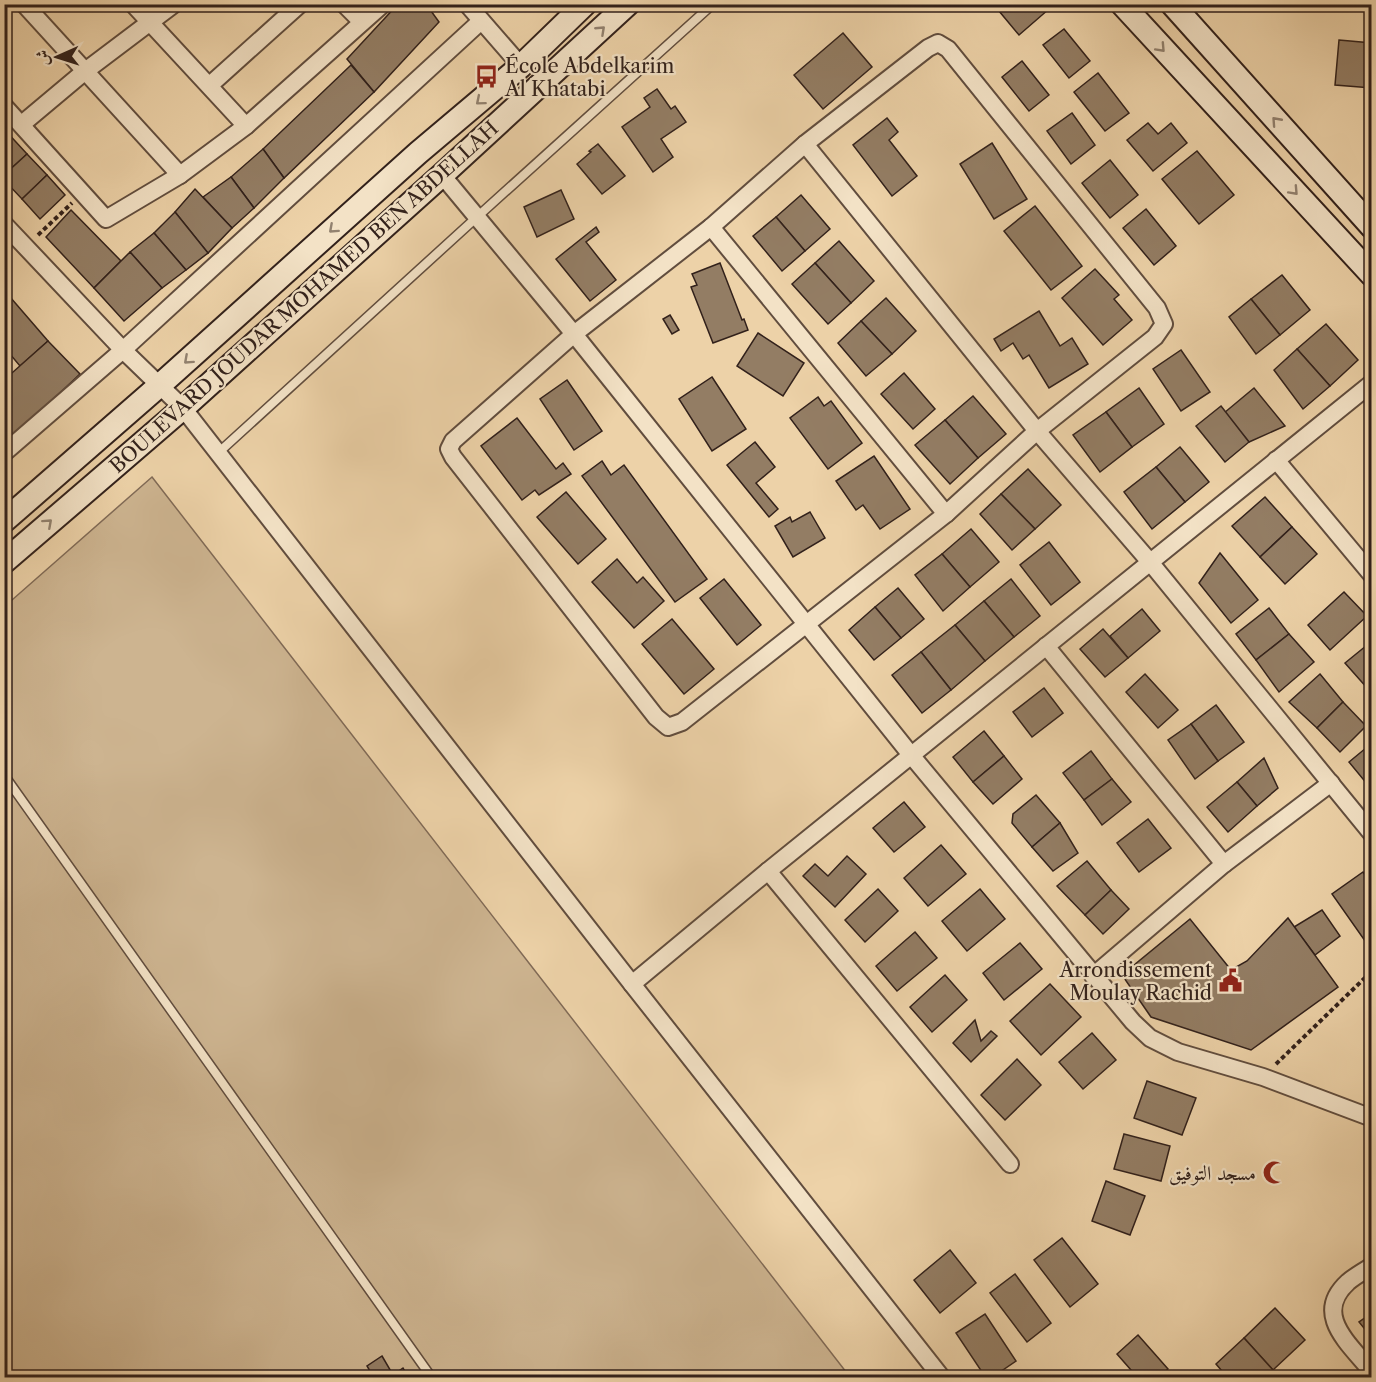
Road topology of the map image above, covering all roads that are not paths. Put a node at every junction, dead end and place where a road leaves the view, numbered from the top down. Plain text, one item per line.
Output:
1 (24, 4) edge
2 (133, 4) edge
3 (174, 4) edge
4 (300, 4) edge
5 (344, 4) edge
6 (383, 4) edge
7 (467, 4) edge
8 (585, 4) edge
9 (627, 4) edge
10 (713, 4) edge
11 (1122, 4) edge
12 (1172, 4) edge
13 (481, 21) junction
14 (362, 22) junction
15 (150, 23) junction
16 (521, 66) junction
17 (84, 72) junction
18 (210, 86) junction
19 (4, 106) edge
20 (22, 124) junction
21 (246, 126) junction
22 (805, 144) junction
23 (180, 175) junction
24 (442, 175) junction
25 (477, 217) junction
26 (4, 224) edge
27 (711, 227) junction
28 (1371, 227) edge
29 (1371, 275) edge
30 (574, 334) junction
31 (123, 350) junction
32 (1371, 383) edge
33 (160, 385) junction
34 (183, 408) junction
35 (1037, 431) junction
36 (4, 453) edge
37 (219, 453) junction
38 (1276, 460) junction
39 (946, 514) junction
40 (4, 521) edge
41 (4, 562) edge
42 (1150, 562) junction
43 (1371, 575) edge
44 (807, 625) junction
45 (1046, 646) junction
46 (911, 755) junction
47 (4, 775) edge
48 (1331, 783) junction
49 (1371, 834) edge
50 (1224, 864) junction
51 (768, 871) junction
52 (1093, 976) junction
53 (632, 984) junction
54 (1371, 1118) edge
55 (1010, 1164) dead end
56 (1371, 1266) edge
57 (1371, 1372) edge
58 (432, 1377) edge
59 (942, 1377) edge

1 - 17 street
2 - 15 street
3 - 15 street
4 - 18 street
5 - 14 street
6 - 14 street
7 - 13 street
8 - 16 main road, BOULEVARD JOUDAR MOHAMED BEN ABDELLAH
24 -> 9 main road, BOULEVARD JOUDAR MOHAMED BEN ABDELLAH
10 - 25 lane
11 -> 29 main road
28 -> 12 main road
13 - 16 street
13 - 31 street
14 - 21 street
15 - 17 street
15 - 18 street
16 -> 33 main road, BOULEVARD JOUDAR MOHAMED BEN ABDELLAH
17 - 20 street
17 - 23 street
18 - 21 street
19 - 20 street
20 - 23 street
21 - 23 street
22 - 27 street
22 - 35 street
22 - 35 street
24 - 25 street
24 - 34 main road, BOULEVARD JOUDAR MOHAMED BEN ABDELLAH
25 - 30 street
25 - 37 lane
26 - 31 street
27 - 30 street
27 - 39 street
30 - 44 street
30 - 44 street
31 - 33 street
31 - 36 street
32 - 38 street
33 - 34 street
33 - 40 main road, BOULEVARD JOUDAR MOHAMED BEN ABDELLAH
34 - 37 street
41 -> 34 main road, BOULEVARD JOUDAR MOHAMED BEN ABDELLAH
35 - 39 street
35 - 42 street
37 - 53 street
38 - 42 street
38 - 43 street
39 - 44 street
42 - 45 street
42 - 48 street
44 - 46 street
45 - 46 street
45 - 50 street
46 - 51 street
46 - 52 street
47 - 58 lane
48 - 49 street
48 - 50 street
50 - 52 street
51 - 53 street
51 - 55 street
52 - 54 street
53 - 59 street
56 - 57 street

